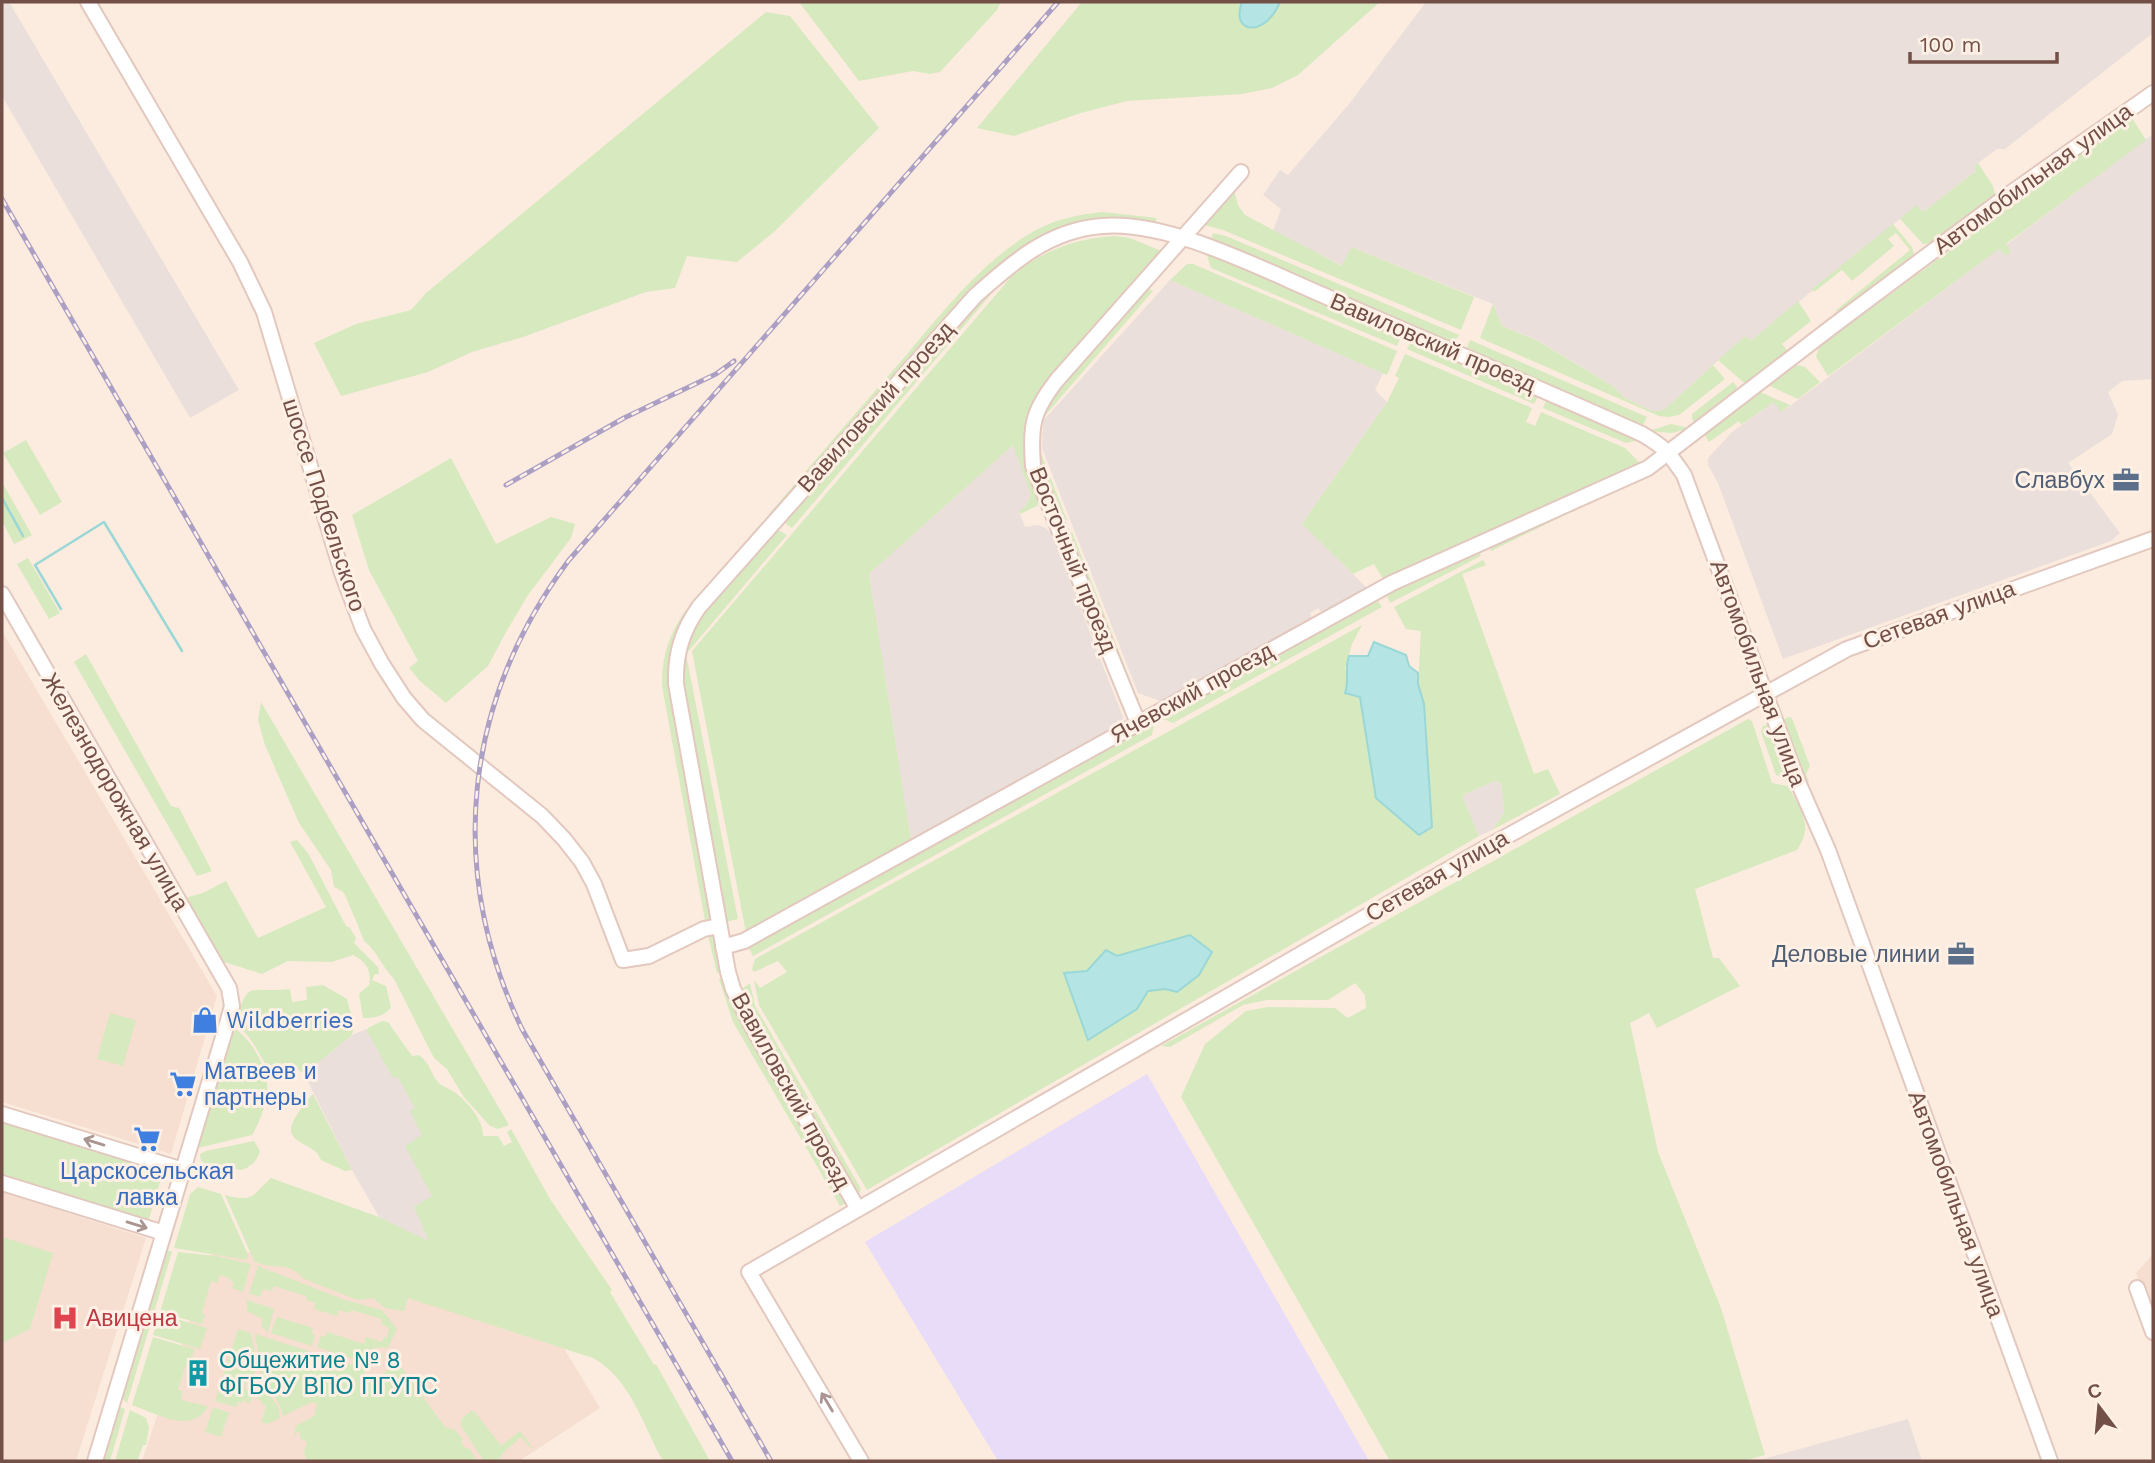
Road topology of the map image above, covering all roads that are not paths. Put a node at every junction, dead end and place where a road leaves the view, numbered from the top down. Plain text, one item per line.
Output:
1 (88, 2) edge
2 (2153, 93) edge
3 (1241, 172) dead end
4 (1185, 238) junction
5 (1669, 453) junction
6 (2153, 539) edge
7 (2, 594) edge
8 (1766, 694) junction
9 (1138, 723) junction
10 (719, 926) junction
11 (723, 947) junction
12 (2, 1114) edge
13 (183, 1170) junction
14 (2, 1183) edge
15 (858, 1209) junction
16 (164, 1233) junction
17 (2137, 1288) dead end
18 (2153, 1332) edge
19 (95, 1461) edge
20 (862, 1461) edge
21 (2050, 1461) edge

1 - 10 street, шоссе Подбельского
2 - 5 street, Автомобильная улица
3 - 4 street, Восточный проезд
4 - 5 street, Вавиловский проезд
4 - 9 street, Восточный проезд
4 - 10 street, Вавиловский проезд
5 - 8 street, Автомобильная улица
5 - 9 street, Ячевский проезд
6 - 8 street, Сетевая улица
7 - 13 street, Железнодорожная улица
8 - 15 street, Сетевая улица
8 - 21 street, Автомобильная улица
9 - 11 street, Ячевский проезд
10 - 11 street, Вавиловский проезд
11 - 15 street, Вавиловский проезд
13 -> 12 street
13 - 16 street
14 -> 16 street
20 -> 15 street, Сетевая улица
16 - 19 street
17 - 18 street

